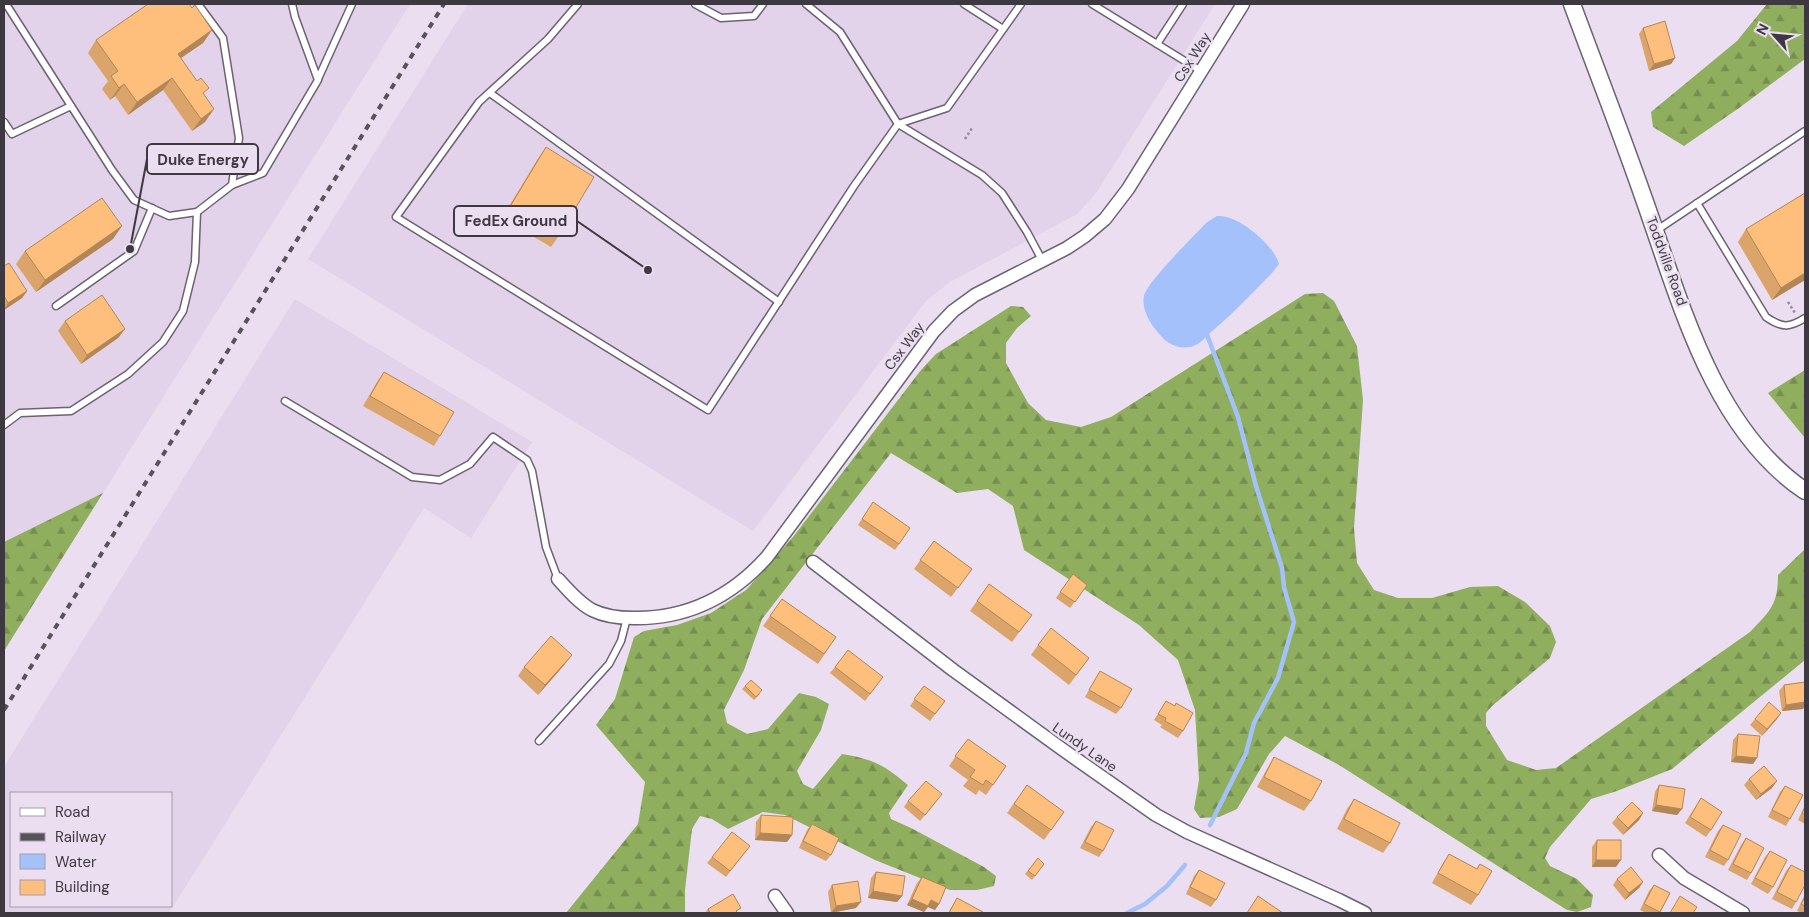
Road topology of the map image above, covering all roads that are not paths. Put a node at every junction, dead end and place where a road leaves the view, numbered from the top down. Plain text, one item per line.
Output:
1 (6, 4) edge
2 (198, 4) edge
3 (292, 4) edge
4 (352, 4) edge
5 (578, 4) edge
6 (695, 4) edge
7 (763, 4) edge
8 (806, 4) edge
9 (964, 4) edge
10 (1020, 4) edge
11 (1092, 4) edge
12 (1184, 4) edge
13 (1243, 4) edge
14 (1572, 4) edge
15 (1003, 29) junction
16 (1157, 44) junction
17 (1201, 71) junction
18 (318, 79) junction
19 (490, 93) junction
20 (71, 106) junction
21 (4, 122) edge
22 (898, 124) junction
23 (1805, 131) edge
24 (232, 185) junction
25 (1697, 203) junction
26 (152, 208) junction
27 (197, 212) junction
28 (1656, 230) junction
29 (1042, 260) junction
30 (779, 302) junction
31 (56, 306) dead end
32 (1805, 318) edge
33 (285, 400) dead end
34 (4, 425) edge
35 (1805, 491) edge
36 (813, 562) dead end
37 (558, 579) joint
38 (626, 618) junction
39 (539, 741) dead end
40 (1659, 855) dead end
41 (775, 896) dead end
42 (787, 913) edge
43 (1365, 913) edge
44 (1743, 913) edge

1 - 20 lane
2 - 24 lane
3 - 18 lane
4 - 18 lane
5 - 19 lane
6 - 7 lane
8 - 22 lane
9 - 15 lane
10 - 15 lane
11 - 16 lane
12 - 16 lane
13 - 17 street, Csx Way
14 - 28 street, Toddville Road
15 - 22 lane
16 - 17 lane
17 - 29 street, Csx Way
18 - 24 lane
19 - 30 lane
19 - 30 lane
20 - 21 lane
20 - 26 lane
22 - 29 lane
22 - 30 lane
23 - 25 lane
24 - 27 lane
25 - 28 lane
25 - 32 lane
26 - 27 lane
26 - 31 lane
27 - 34 lane
28 - 35 street, Toddville Road
29 - 38 street, Csx Way
33 - 37 lane
36 - 43 street, Lundy Lane
37 - 38 street, Csx Way
38 - 39 lane
40 - 44 street
41 - 42 street

